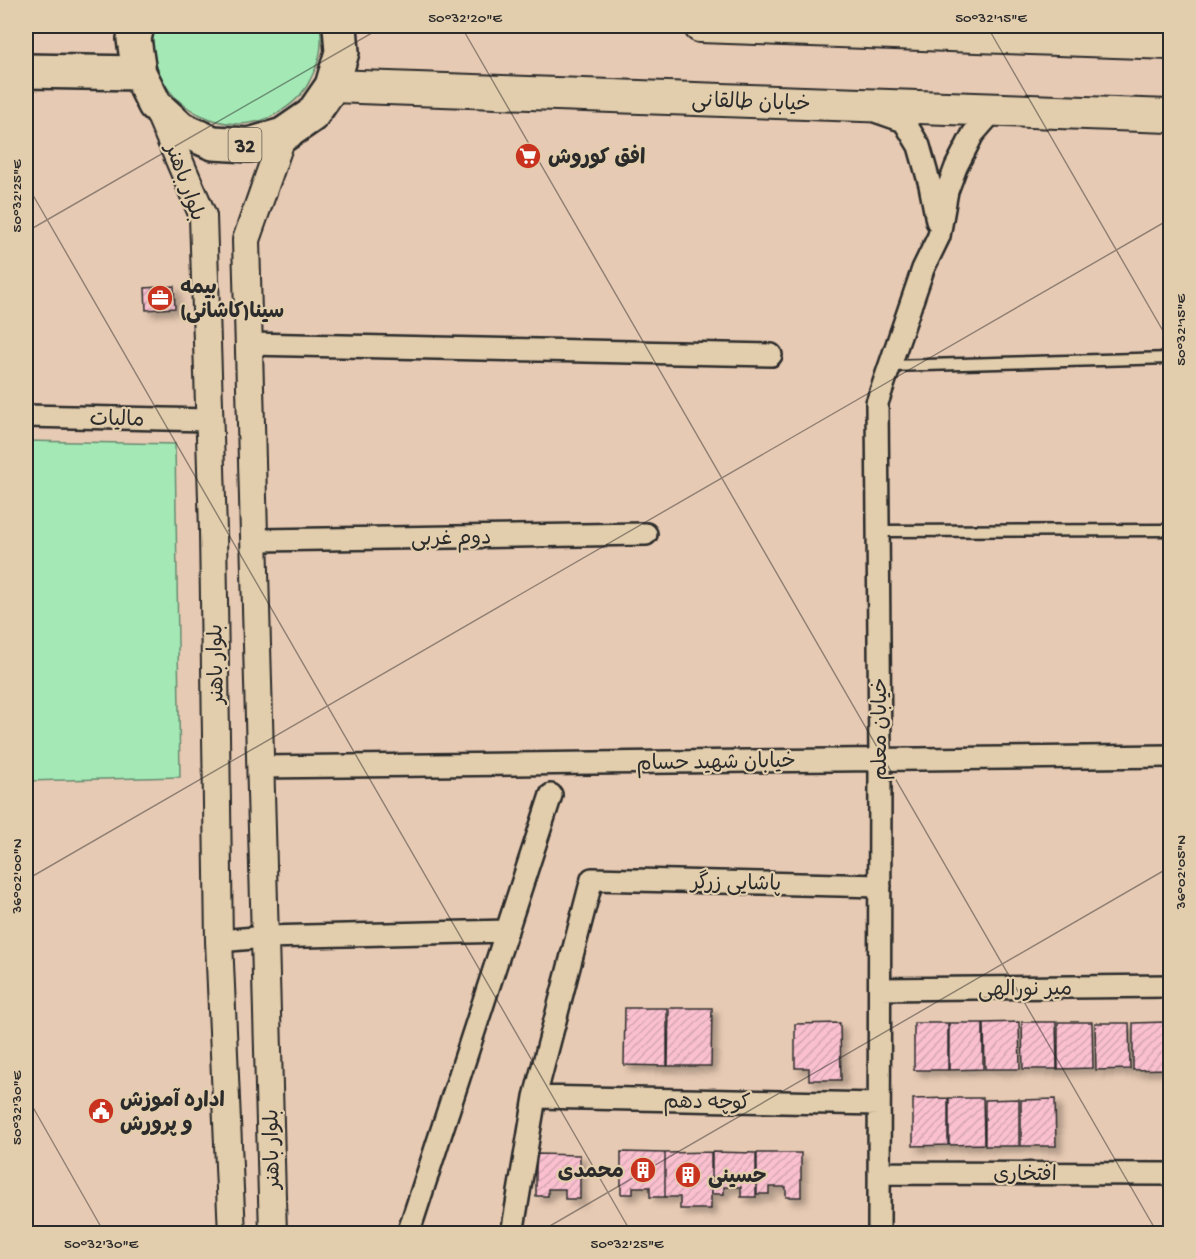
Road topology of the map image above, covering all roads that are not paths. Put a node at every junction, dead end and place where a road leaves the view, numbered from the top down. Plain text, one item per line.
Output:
1 (137, 26) edge
2 (340, 26) edge
3 (700, 26) edge
4 (1170, 43) edge
5 (26, 71) edge
6 (139, 73) junction
7 (332, 86) junction
8 (155, 105) junction
9 (856, 105) junction
10 (995, 110) junction
11 (1170, 116) edge
12 (283, 135) junction
13 (939, 236) junction
14 (249, 344) junction
15 (771, 355) dead end
16 (1170, 358) edge
17 (889, 366) junction
18 (26, 416) edge
19 (209, 420) junction
20 (1170, 530) edge
21 (878, 531) junction
22 (646, 534) dead end
23 (255, 540) junction
24 (1170, 756) edge
25 (880, 759) junction
26 (261, 767) junction
27 (550, 795) dead end
28 (880, 886) junction
29 (507, 931) junction
30 (266, 937) junction
31 (219, 941) junction
32 (1170, 986) edge
33 (880, 989) junction
34 (535, 1097) junction
35 (879, 1104) junction
36 (879, 1173) junction
37 (1170, 1174) edge
38 (232, 1233) edge
39 (273, 1233) edge
40 (408, 1233) edge
41 (512, 1233) edge
42 (879, 1233) edge

1 - 6 highway, 32
2 - 7 highway, 32
3 - 4 main road
5 - 6 highway
6 - 8 highway, 32
7 - 9 main road, خیابان طالقانی
7 - 12 highway, 32
8 - 12 highway, 32
8 - 19 street, بلوار باهنر
9 - 10 main road, خیابان طالقانی
9 - 13 street
10 - 11 main road, خیابان طالقانی
10 - 13 street, خیابان معلم
12 - 14 street, بلوار باهنر
13 - 17 street, خیابان معلم
14 - 15 street
14 - 23 street, بلوار باهنر
16 - 17 lane
17 - 21 street, خیابان معلم
18 - 19 street, مالیات
19 - 31 street, بلوار باهنر
20 - 21 lane
21 - 25 street, خیابان معلم
22 - 23 street, دوم غربی
23 - 26 street, بلوار باهنر
24 - 25 street, خیابان شهید حسام
25 - 26 street, خیابان شهید حسام
25 - 28 street, خیابان معلم
26 - 30 street, بلوار باهنر
27 - 29 street
28 - 33 street, خیابان معلم
28 - 34 street, پاشایی زرگر
29 - 30 street
29 - 40 street
30 - 31 street
30 - 39 street, بلوار باهنر
31 - 38 street, بلوار باهنر
32 - 33 street, میر نورالهی
33 - 35 street, خیابان معلم
34 - 35 street, کوچه دهم
34 - 41 street
35 - 36 street, خیابان معلم
36 - 37 street, افتخاری
36 - 42 street, خیابان معلم

